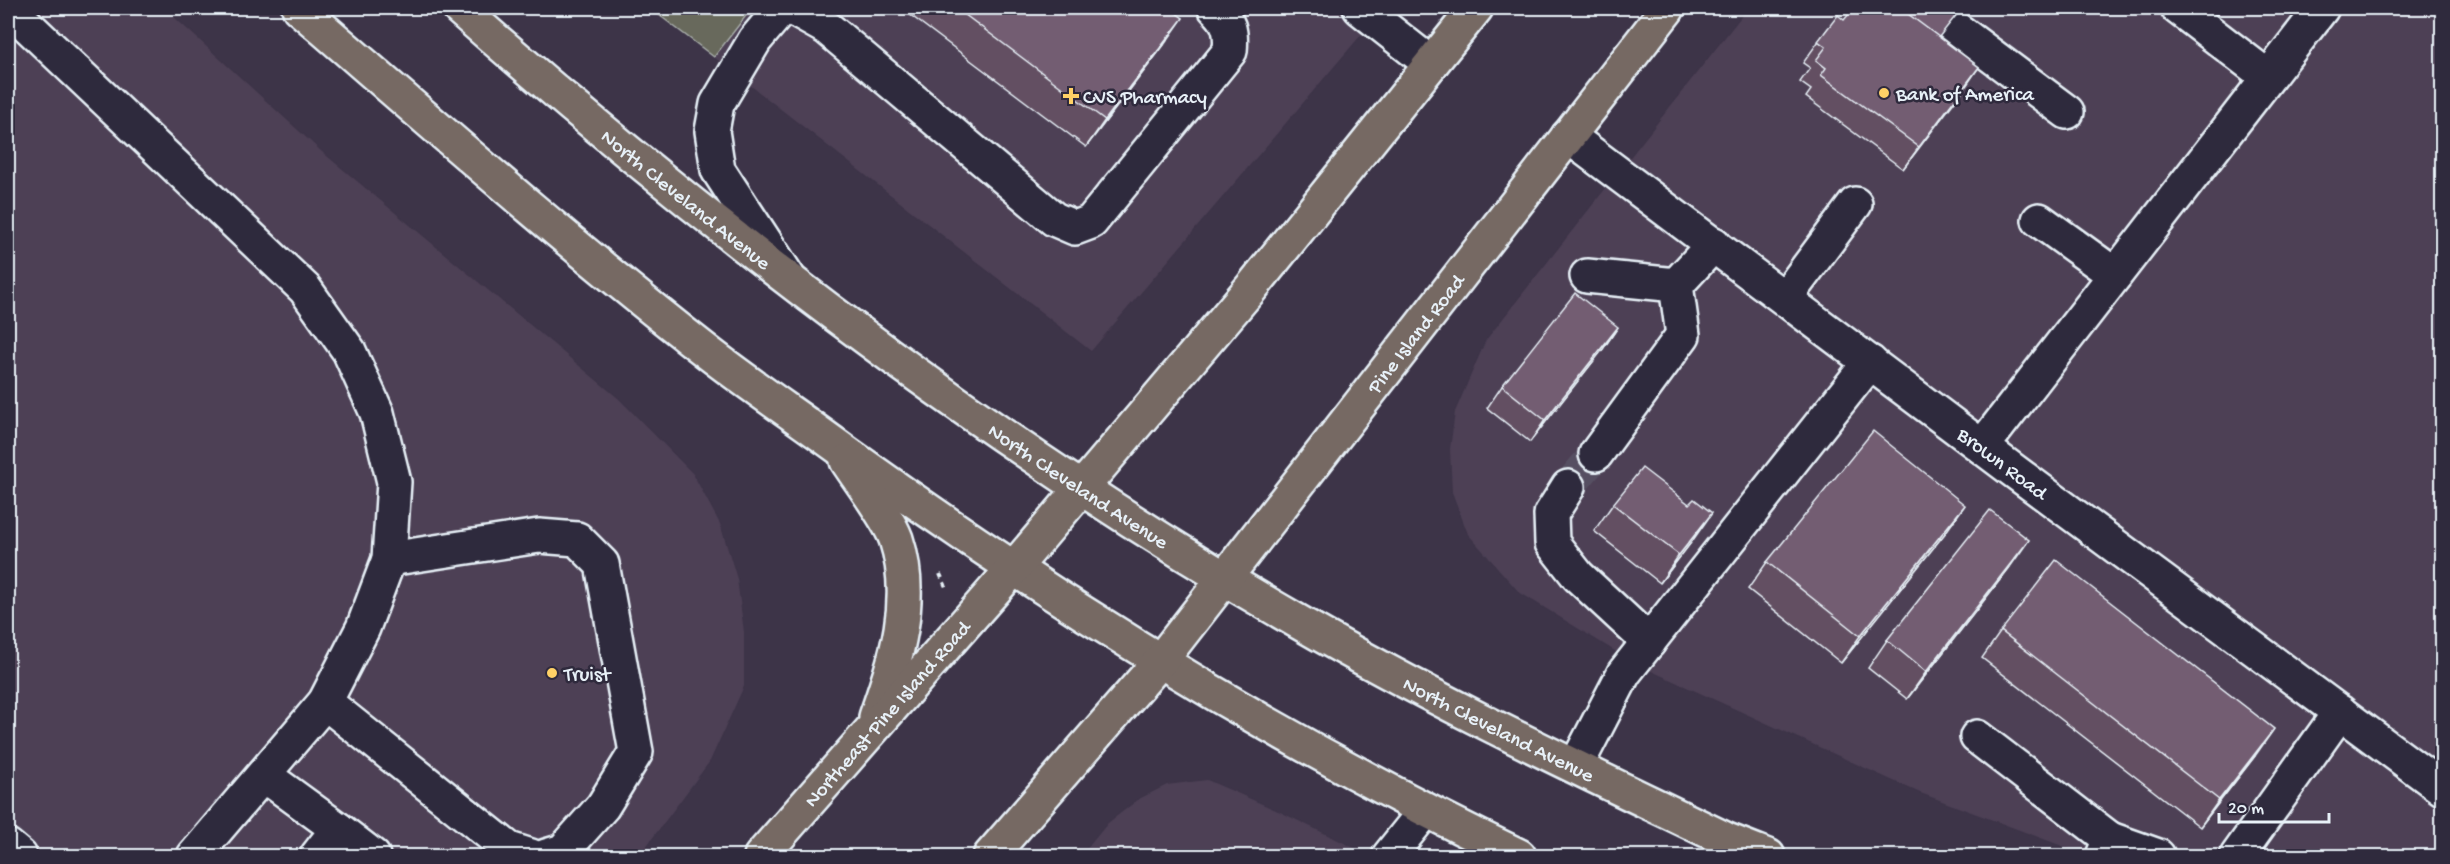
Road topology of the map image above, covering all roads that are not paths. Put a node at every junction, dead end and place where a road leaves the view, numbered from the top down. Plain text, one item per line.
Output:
1 (9, 8) edge
2 (299, 8) edge
3 (459, 8) edge
4 (782, 8) edge
5 (791, 8) edge
6 (1215, 8) edge
7 (1360, 8) edge
8 (1476, 8) edge
9 (1668, 8) edge
10 (1928, 8) edge
11 (2322, 8) edge
12 (2193, 12) edge
13 (1431, 64) junction
14 (2268, 77) junction
15 (2067, 112) dead end
16 (1568, 136) junction
17 (1855, 204) dead end
18 (2039, 220) dead end
19 (1714, 244) junction
20 (2115, 275) junction
21 (1587, 276) dead end
22 (791, 281) junction
23 (1676, 285) junction
24 (1785, 298) junction
25 (1870, 362) junction
26 (838, 447) junction
27 (1982, 447) junction
28 (1596, 454) tunnel mouth
29 (1568, 487) tunnel mouth
30 (1081, 489) junction
31 (389, 559) junction
32 (1013, 569) junction
33 (1224, 577) junction
34 (1649, 642) junction
35 (1161, 660) junction
36 (325, 702) junction
37 (2340, 712) junction
38 (872, 730) junction
39 (1977, 737) dead end
40 (1576, 766) junction
41 (264, 775) junction
42 (2442, 788) edge
43 (1425, 811) junction
44 (338, 829) junction
45 (8, 846) edge
46 (2106, 848) edge
47 (20, 856) edge
48 (194, 856) edge
49 (316, 856) edge
50 (373, 856) edge
51 (531, 856) edge
52 (546, 856) edge
53 (761, 856) edge
54 (990, 856) edge
55 (1389, 856) edge
56 (1519, 856) edge
57 (1768, 856) edge
58 (2158, 856) edge
59 (2237, 856) edge

1 - 31 street
2 - 26 main road
3 - 22 main road, North Cleveland Avenue
4 - 22 street
5 - 6 street
7 - 13 street
8 - 13 main road
9 - 16 main road, Pine Island Road
10 - 15 street
11 - 14 street
12 - 14 street
13 - 30 main road
14 - 20 street
16 - 19 street, Brown Road
16 - 33 main road, Pine Island Road
17 - 24 street
18 - 20 street
19 - 23 street
19 - 24 street, Brown Road
20 - 27 street
21 - 23 street
22 - 30 main road, North Cleveland Avenue
23 - 28 street
24 - 25 street, Brown Road
25 - 27 street, Brown Road
25 - 34 street
26 - 32 main road
26 - 38 main road
27 - 37 street, Brown Road
29 - 34 street
30 - 32 main road
30 - 33 main road, North Cleveland Avenue
31 - 36 street
31 - 52 street
32 - 35 main road
32 - 38 main road, Northeast Pine Island Road
33 - 35 main road, Pine Island Road
33 - 40 main road, North Cleveland Avenue
34 - 40 street
35 - 43 main road
35 - 54 main road
36 - 41 street
36 - 51 street
37 - 42 street, Brown Road
37 - 59 street
38 - 53 main road, Northeast Pine Island Road
39 - 46 street
40 - 57 main road, North Cleveland Avenue
41 - 44 street
41 - 48 street
43 - 55 street
43 - 56 main road
44 - 49 street
44 - 50 street
45 - 47 street
46 - 58 street

